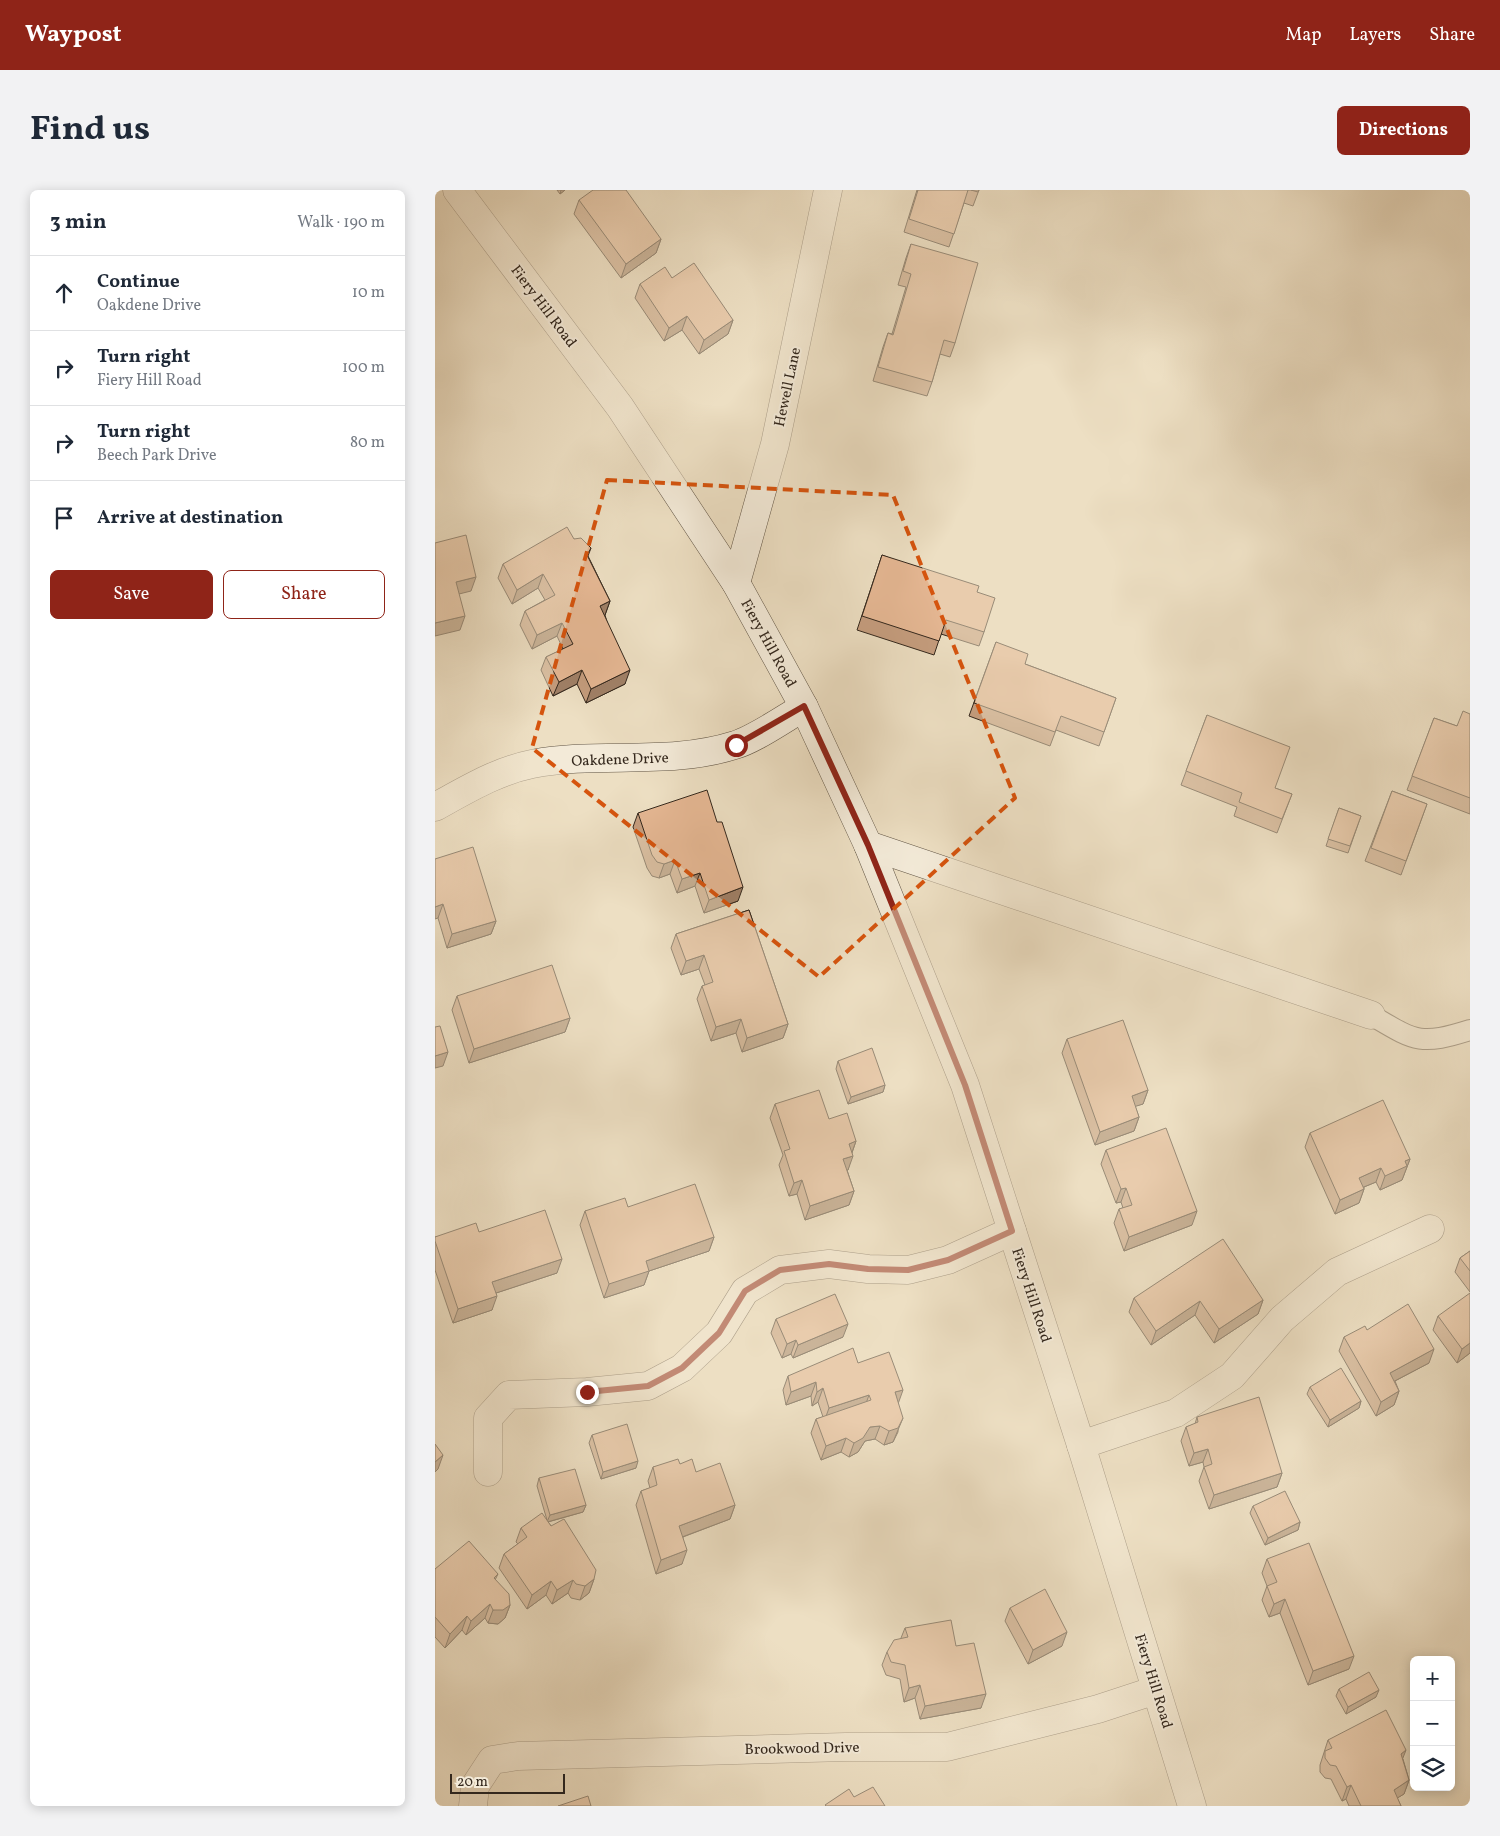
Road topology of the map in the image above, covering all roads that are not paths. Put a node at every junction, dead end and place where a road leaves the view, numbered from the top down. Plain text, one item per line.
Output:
1 (457, 190) edge
2 (828, 190) edge
3 (736, 582) junction
4 (804, 706) junction
5 (435, 807) edge
6 (868, 845) junction
7 (1371, 1015) joint
8 (1470, 1030) edge
9 (1430, 1230) dead end
10 (1012, 1231) junction
11 (1081, 1445) junction
12 (488, 1472) dead end
13 (1156, 1690) junction
14 (473, 1806) edge
15 (1192, 1806) edge

1 - 3 street, Fiery Hill Road
2 - 3 street, Hewell Lane
3 - 4 street, Fiery Hill Road
4 - 5 street, Oakdene Drive
4 - 6 street, Fiery Hill Road
6 - 7 street
6 - 10 street, Fiery Hill Road
7 - 8 lane
9 - 11 street
10 - 11 street, Fiery Hill Road
10 - 12 street
11 - 13 street, Fiery Hill Road
13 - 14 street, Brookwood Drive
13 - 15 street, Fiery Hill Road

